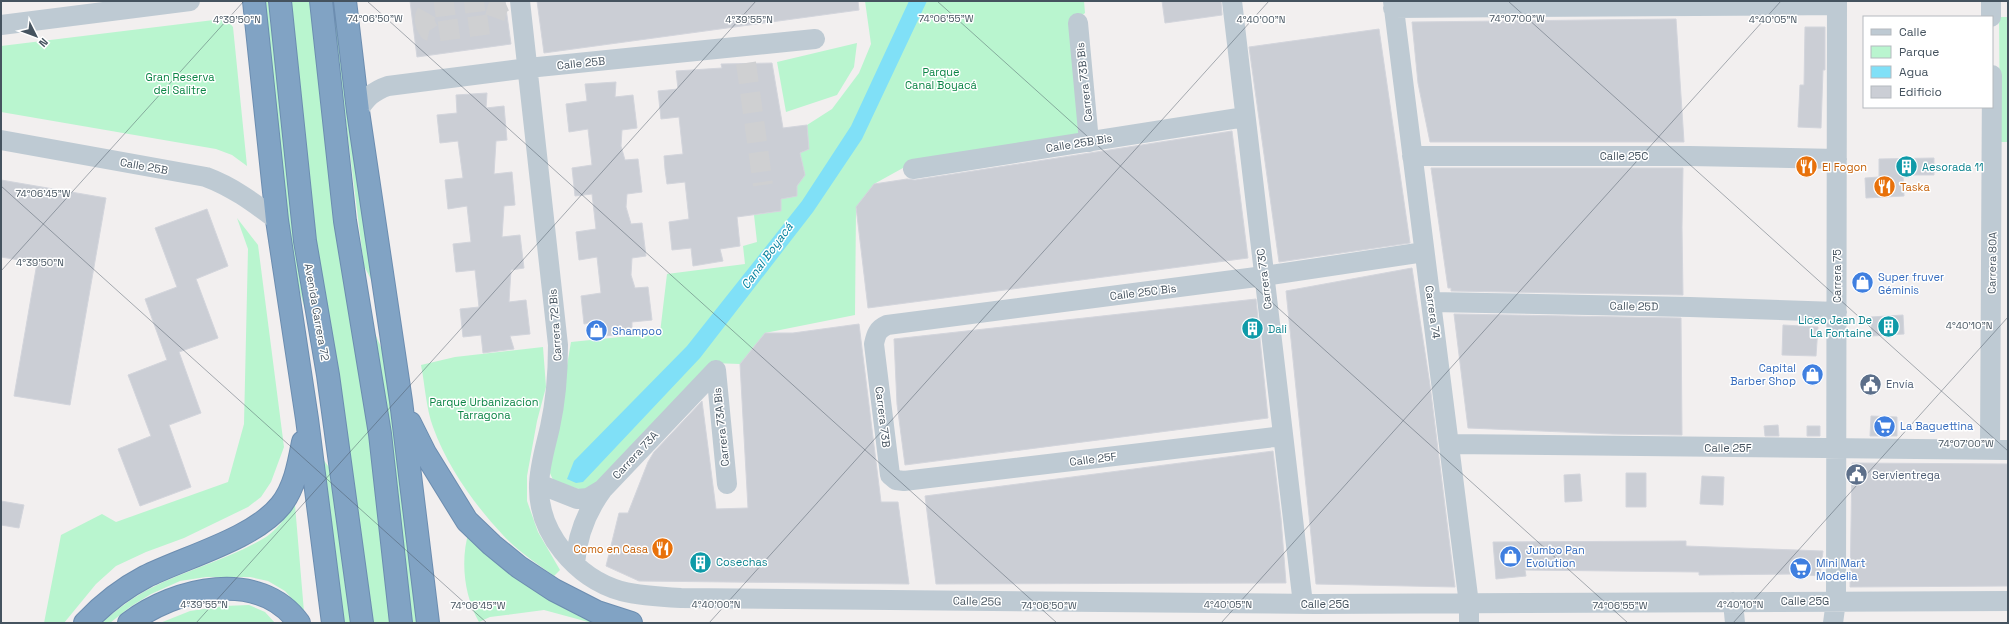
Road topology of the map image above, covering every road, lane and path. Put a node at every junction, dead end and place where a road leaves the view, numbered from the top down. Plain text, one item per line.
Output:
1 (190, 1) edge
2 (254, 1) edge
3 (280, 1) edge
4 (321, 1) edge
5 (345, 1) edge
6 (520, 1) edge
7 (1232, 1) edge
8 (1991, 1) edge
9 (1837, 3) edge
10 (1393, 4) edge
11 (1534, 4) edge
12 (1685, 4) edge
13 (1991, 16) edge
14 (1078, 23) dead end
15 (1, 25) edge
16 (815, 39) dead end
17 (528, 68) junction
18 (1993, 108) edge
19 (358, 111) junction
20 (1245, 117) junction
21 (1, 140) edge
22 (1089, 142) junction
23 (1412, 156) junction
24 (1837, 159) junction
25 (913, 169) dead end
26 (277, 220) junction
27 (1424, 252) junction
28 (1264, 276) junction
29 (356, 284) junction
30 (1432, 302) junction
31 (1836, 312) junction
32 (391, 334) junction
33 (874, 344) joint
34 (716, 370) joint
35 (401, 401) junction
36 (307, 419) junction
37 (1283, 436) junction
38 (1449, 444) junction
39 (1836, 448) junction
40 (1999, 450) edge
41 (339, 461) junction
42 (904, 481) joint
43 (539, 484) junction
44 (727, 484) dead end
45 (603, 489) junction
46 (575, 564) junction
47 (642, 595) joint
48 (1836, 601) junction
49 (2008, 601) edge
50 (1734, 602) junction
51 (1303, 604) junction
52 (1469, 614) edge
53 (85, 623) edge
54 (129, 623) edge
55 (299, 623) edge
56 (333, 623) edge
57 (362, 623) edge
58 (402, 623) edge
59 (428, 623) edge
60 (631, 623) edge
61 (1735, 623) edge
62 (1833, 623) edge

1 - 15 street
2 - 26 highway
3 - 41 highway, Avenida Carrera 72
4 - 29 highway
5 - 19 highway
6 - 17 street, Carrera 72 Bis
7 - 20 street, Carrera 73C
8 - 13 street
9 - 12 street
9 - 24 street, Carrera 75
10 - 11 street
10 - 23 street, Carrera 74
11 - 12 street
14 - 22 street, Carrera 73B Bis
16 - 17 street, Calle 25B
17 - 19 street, Calle 25B
17 - 43 street, Carrera 72 Bis
18 - 40 street, Carrera 80A
19 - 32 highway
20 - 22 street, Calle 25B Bis
20 - 28 street, Carrera 73C
21 - 26 street, Calle 25B
22 - 25 street, Calle 25B Bis
23 - 24 street, Calle 25C
23 - 27 street, Carrera 74
24 - 31 street, Carrera 75
26 - 36 highway
27 - 28 street, Calle 25C Bis
27 - 30 street, Carrera 74
28 - 33 street, Calle 25C Bis
28 - 37 street, Carrera 73C
29 - 32 highway
29 - 58 highway
30 - 31 street, Calle 25D
30 - 38 street, Carrera 74
31 - 39 street, Carrera 75
32 - 35 highway
33 - 42 street, Carrera 73B
34 - 44 street, Carrera 73A Bis
34 - 45 street, Carrera 73A
35 - 59 highway
35 - 60 highway
36 - 41 highway
36 - 53 highway
36 - 56 highway
37 - 42 street, Calle 25F
37 - 51 street, Carrera 73C
38 - 39 street, Calle 25F
38 - 52 street, Carrera 74
39 - 40 street, Calle 25F
39 - 48 street, Carrera 75
41 - 57 highway, Avenida Carrera 72
43 - 45 street, Carrera 73A
43 - 46 street, Carrera 72 Bis
45 - 46 street
46 - 47 street, Carrera 72 Bis
47 - 51 street, Calle 25G
48 - 49 street, Calle 25G
48 - 50 street, Calle 25G
48 - 62 street, Carrera 75
50 - 52 street, Calle 25G
50 - 61 street
51 - 52 street, Calle 25G
54 - 55 highway

